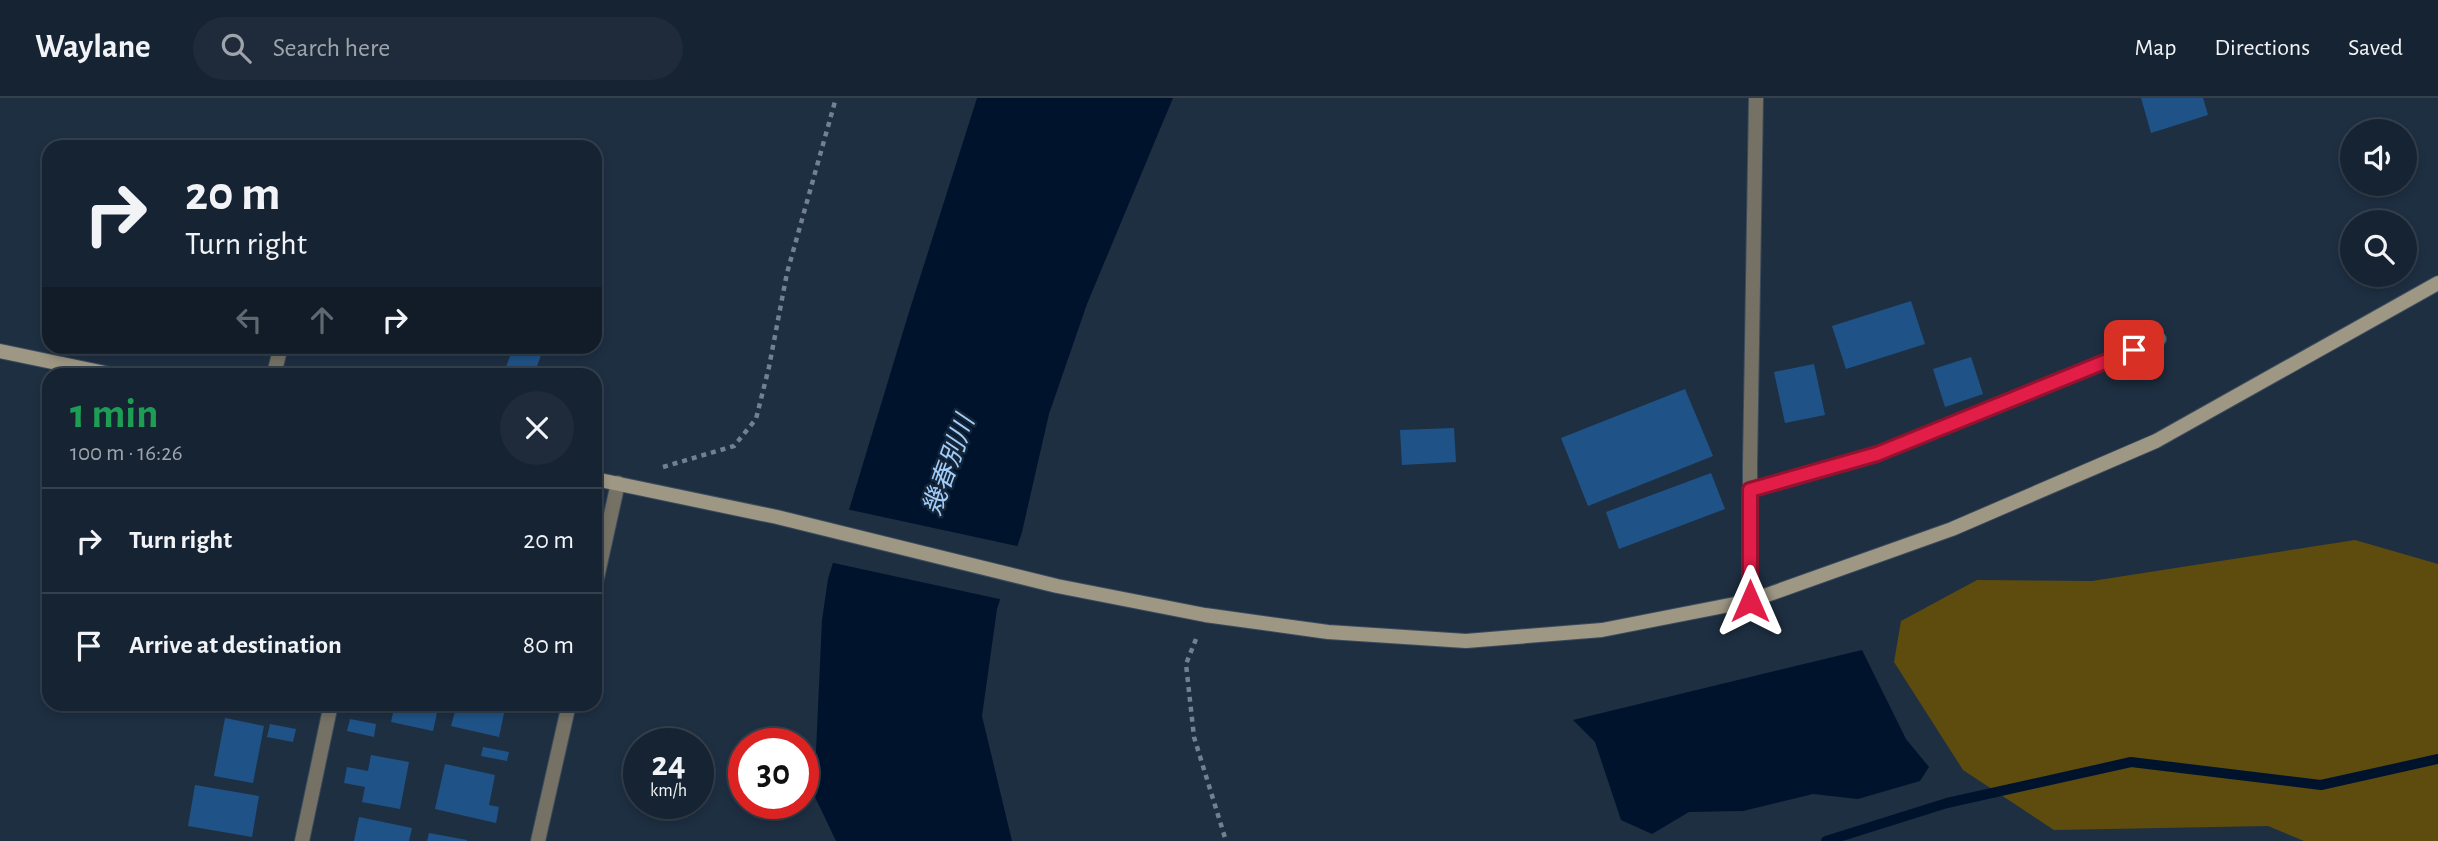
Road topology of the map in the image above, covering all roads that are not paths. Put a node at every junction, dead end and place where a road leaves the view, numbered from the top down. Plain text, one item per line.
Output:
1 (1756, 98) edge
2 (2438, 283) edge
3 (2159, 339) dead end
4 (0, 351) edge
5 (81, 368) edge
6 (602, 480) edge
7 (618, 483) junction
8 (1750, 490) junction
9 (602, 555) edge
10 (1750, 601) junction
11 (330, 711) edge
12 (567, 711) edge
13 (302, 841) edge
14 (538, 841) edge

1 - 8 street
2 - 10 street
3 - 8 street
4 - 5 street
6 - 7 street
7 - 9 street
7 - 10 street
8 - 10 street
11 - 13 street
12 - 14 street

